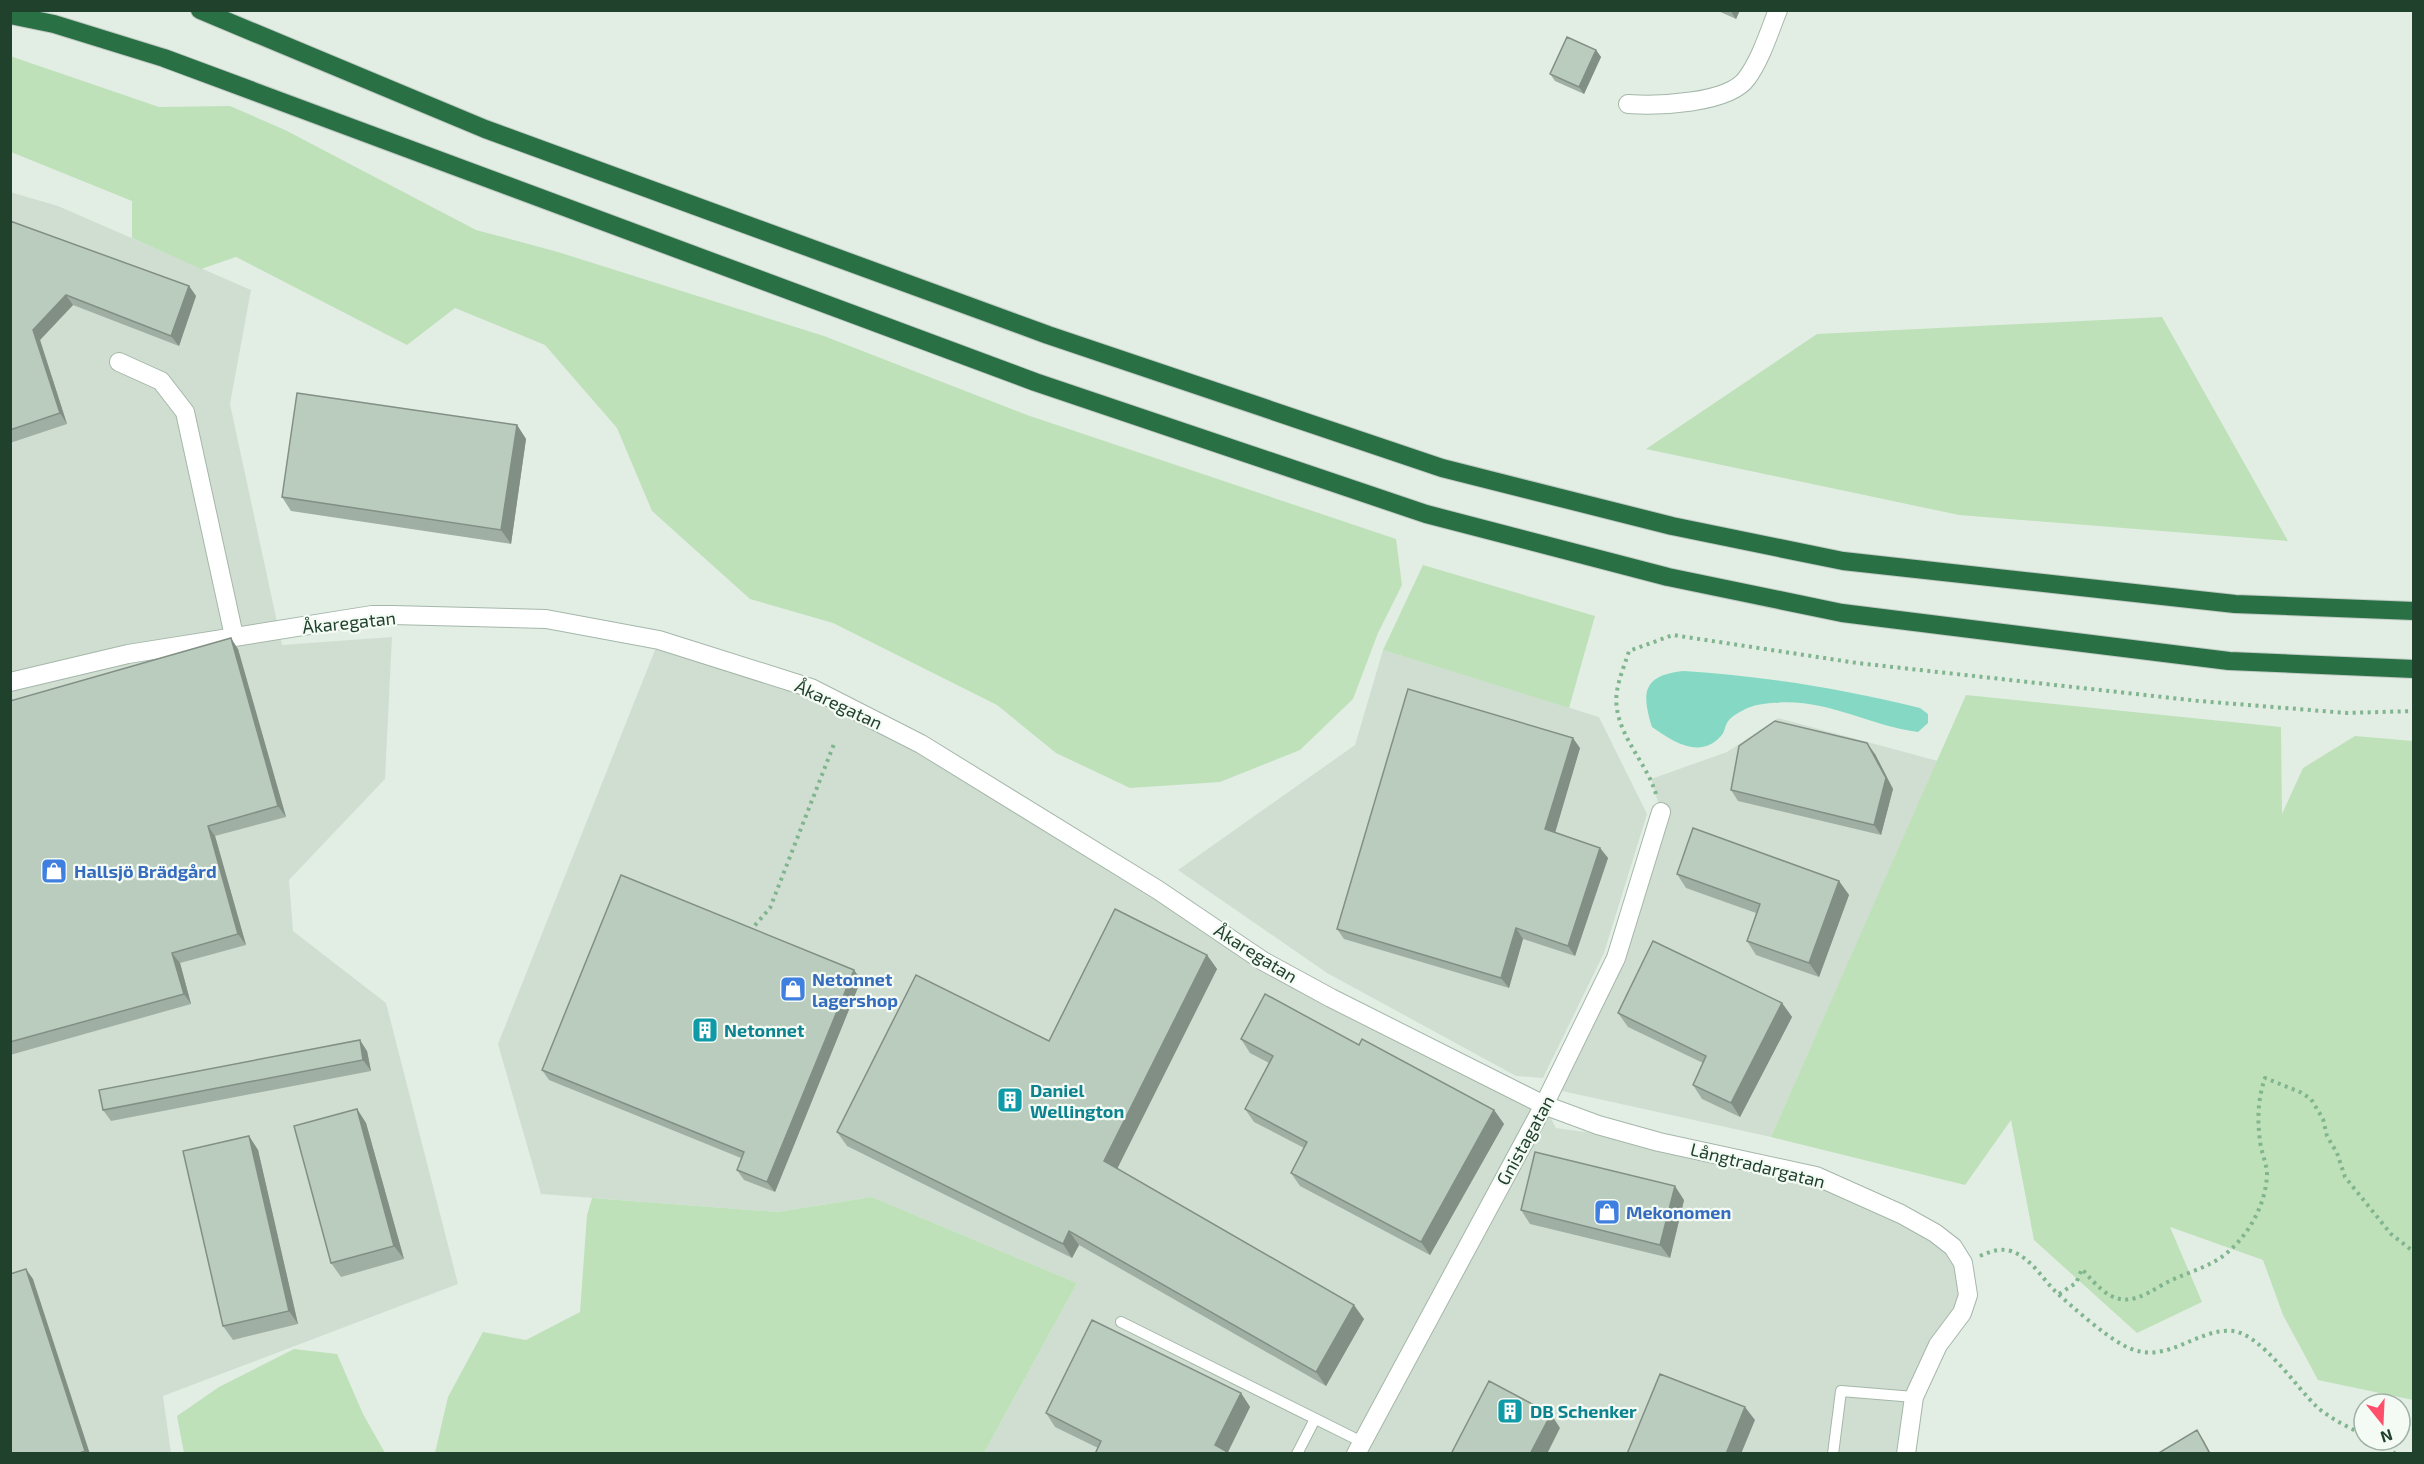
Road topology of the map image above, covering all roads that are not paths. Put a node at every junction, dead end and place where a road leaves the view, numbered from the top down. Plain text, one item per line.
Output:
1 (200, 10) edge
2 (1778, 10) edge
3 (10, 15) edge
4 (1628, 104) dead end
5 (119, 362) dead end
6 (2414, 611) edge
7 (234, 636) junction
8 (2414, 669) edge
9 (10, 682) edge
10 (1661, 812) road end
11 (1545, 1105) junction
12 (1120, 1322) dead end
13 (1914, 1397) junction
14 (1315, 1419) junction
15 (1359, 1448) edge
16 (1297, 1454) edge
17 (1833, 1454) edge
18 (1906, 1454) edge

1 - 6 highway
2 - 4 street
3 - 8 highway
5 - 7 street
7 - 9 street, Åkaregatan
7 - 11 street, Åkaregatan
10 - 11 street, Gnistagatan
11 - 13 street, Långtradargatan
11 - 15 street, Gnistagatan
12 - 14 lane
13 - 17 lane
13 - 18 street
14 - 15 lane
14 - 16 lane

